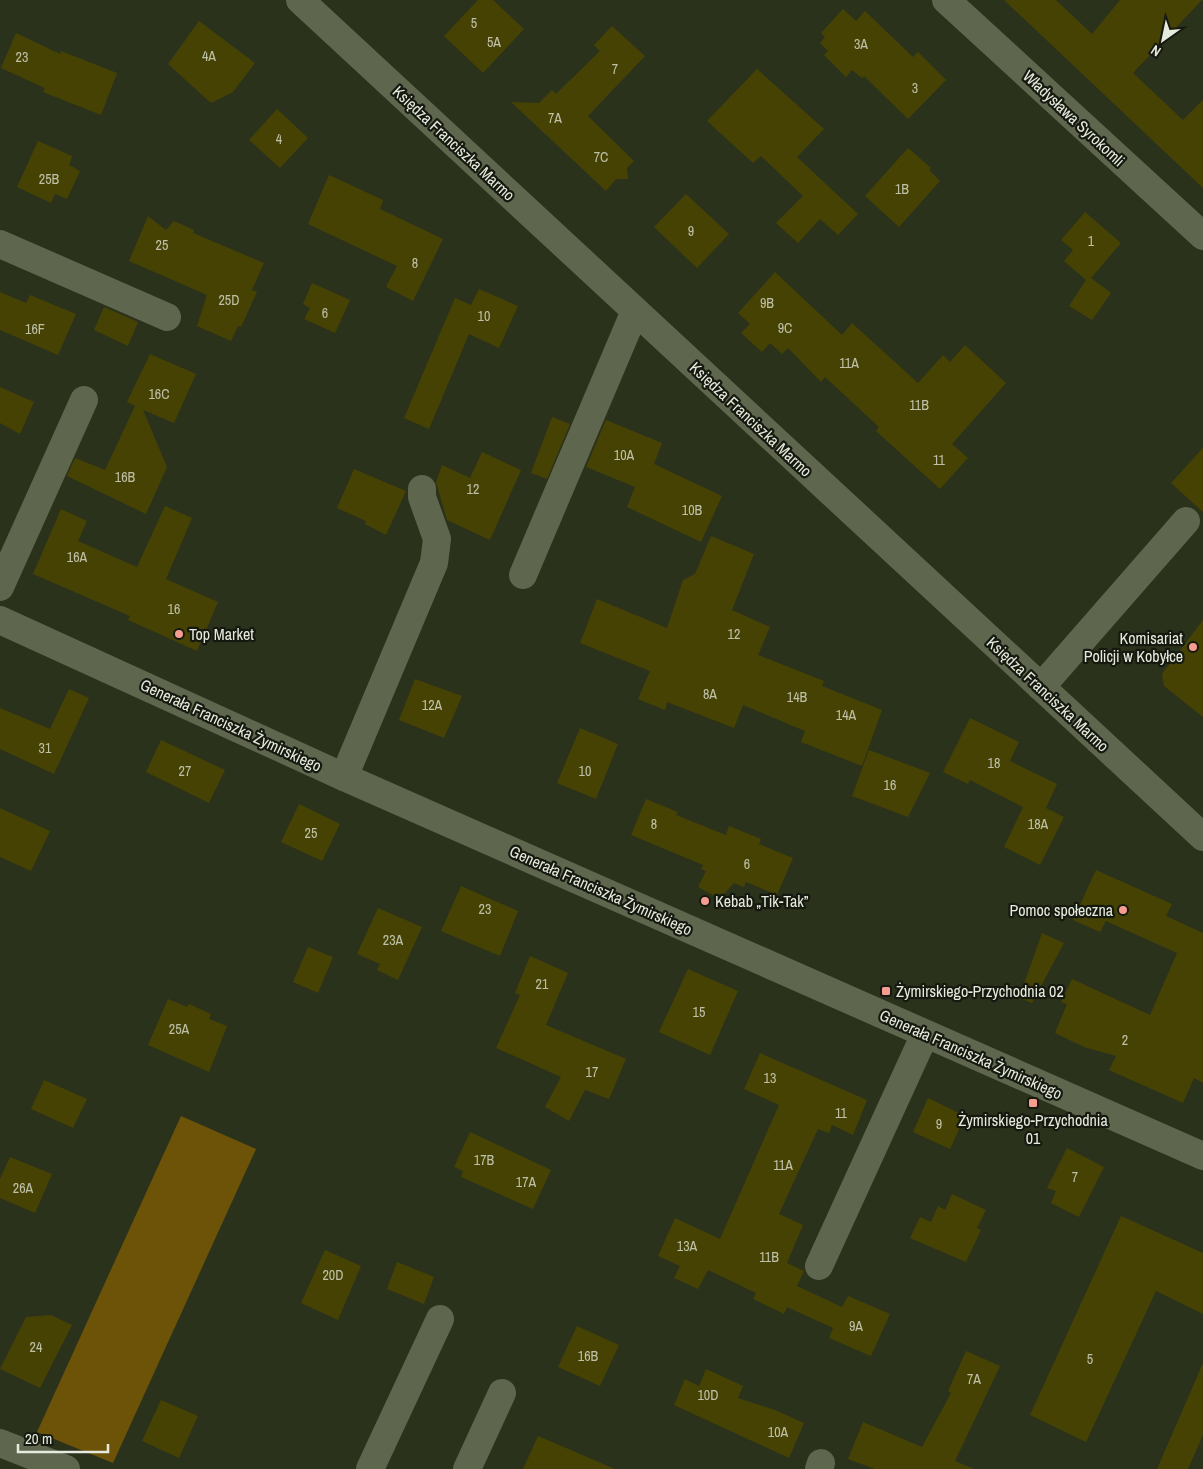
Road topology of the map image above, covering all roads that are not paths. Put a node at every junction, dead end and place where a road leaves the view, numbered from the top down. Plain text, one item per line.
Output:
1 (300, 0) edge
2 (946, 0) edge
3 (1203, 236) edge
4 (0, 244) edge
5 (635, 311) junction
6 (167, 317) dead end
7 (84, 400) dead end
8 (422, 489) dead end
9 (1186, 520) dead end
10 (523, 576) dead end
11 (0, 587) edge
12 (0, 620) edge
13 (1041, 687) junction
14 (344, 776) junction
15 (1203, 837) edge
16 (926, 1034) junction
17 (1203, 1156) edge
18 (819, 1266) dead end
19 (440, 1318) dead end
20 (502, 1393) dead end
21 (0, 1443) edge
22 (66, 1469) edge
23 (370, 1469) edge
24 (467, 1469) edge

1 - 5 street, Księdza Franciszka Marmo
2 - 3 street, Władysława Syrokomli
4 - 6 street
5 - 10 street
5 - 13 street, Księdza Franciszka Marmo
7 - 11 street
8 - 14 street
9 - 13 street
12 - 14 street, Generała Franciszka Żymirskiego
13 - 15 street, Księdza Franciszka Marmo
14 - 16 street, Generała Franciszka Żymirskiego
16 - 17 street, Generała Franciszka Żymirskiego
16 - 18 street
19 - 23 street
20 - 24 street
21 - 22 street

